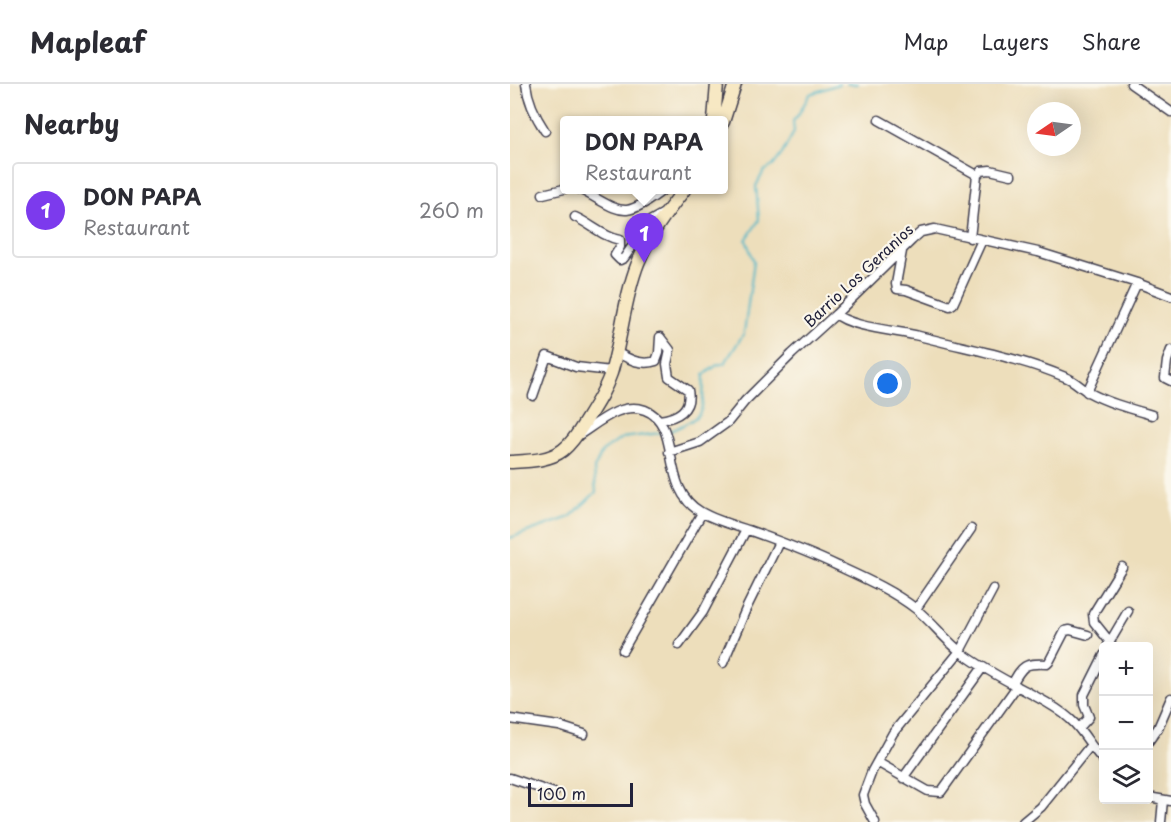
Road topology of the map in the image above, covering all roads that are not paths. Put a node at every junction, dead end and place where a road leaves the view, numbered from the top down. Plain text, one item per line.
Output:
1 (525, 84) edge
2 (717, 84) edge
3 (735, 84) edge
4 (1131, 84) edge
5 (1171, 112) edge
6 (714, 116) edge
7 (725, 116) edge
8 (879, 120) dead end
9 (545, 131) dead end
10 (977, 175) junction
11 (1011, 175) dead end
12 (560, 190) edge
13 (543, 194) dead end
14 (590, 194) edge
15 (656, 194) edge
16 (680, 194) edge
17 (667, 212) junction
18 (575, 217) dead end
19 (970, 238) junction
20 (982, 240) junction
21 (902, 250) junction
22 (1137, 283) junction
23 (1171, 296) edge
24 (836, 314) junction
25 (1171, 350) edge
26 (616, 352) junction
27 (611, 370) junction
28 (1171, 381) edge
29 (1087, 392) junction
30 (533, 396) dead end
31 (1152, 415) dead end
32 (658, 420) junction
33 (574, 439) junction
34 (669, 452) junction
35 (510, 462) edge
36 (702, 513) junction
37 (971, 529) dead end
38 (746, 530) junction
39 (779, 542) junction
40 (1122, 567) dead end
41 (993, 589) dead end
42 (916, 609) junction
43 (1128, 612) dead end
44 (1088, 635) dead end
45 (1108, 642) edge
46 (1110, 642) edge
47 (679, 645) dead end
48 (623, 650) dead end
49 (960, 651) junction
50 (723, 663) dead end
51 (1099, 665) edge
52 (983, 667) junction
53 (1014, 685) junction
54 (1171, 698) edge
55 (510, 719) edge
56 (1079, 728) junction
57 (584, 734) dead end
58 (1153, 736) edge
59 (1090, 746) junction
60 (1099, 756) edge
61 (877, 762) junction
62 (510, 778) edge
63 (903, 778) junction
64 (554, 793) dead end
65 (1167, 800) edge
66 (875, 822) edge
67 (1023, 822) edge
68 (1161, 822) edge

1 - 9 street
2 - 6 main road
3 - 7 main road
4 - 5 street
8 - 10 street
10 - 11 street
10 - 19 street
12 - 13 street
14 - 15 street
16 - 17 main road
17 - 18 street
17 - 26 main road
19 - 20 street, Barrio Los Geranios
19 - 21 street, Barrio Los Geranios
20 - 21 street
20 - 22 street, Barrio Los Geranios
21 - 24 street, Barrio Los Geranios
22 - 23 street, Barrio Los Geranios
22 - 29 street
24 - 29 street
24 - 34 street, Barrio Los Geranios
25 - 28 street
26 - 27 main road
26 - 32 street
27 - 30 street
27 - 33 main road
29 - 31 street
32 - 33 street
32 - 34 street
33 - 35 main road
34 - 36 street
36 - 38 street
36 - 48 street
37 - 42 street
38 - 39 street
38 - 47 street
39 - 42 street
39 - 50 street
40 - 45 street
41 - 49 street
42 - 49 street
43 - 46 street
44 - 53 street
49 - 52 street
49 - 61 street
51 - 56 street
52 - 53 street
52 - 63 street
53 - 56 street
53 - 63 street
54 - 58 street
55 - 57 street
56 - 59 street
59 - 60 street
59 - 67 street
61 - 63 street
61 - 66 street
62 - 64 street
65 - 68 street

